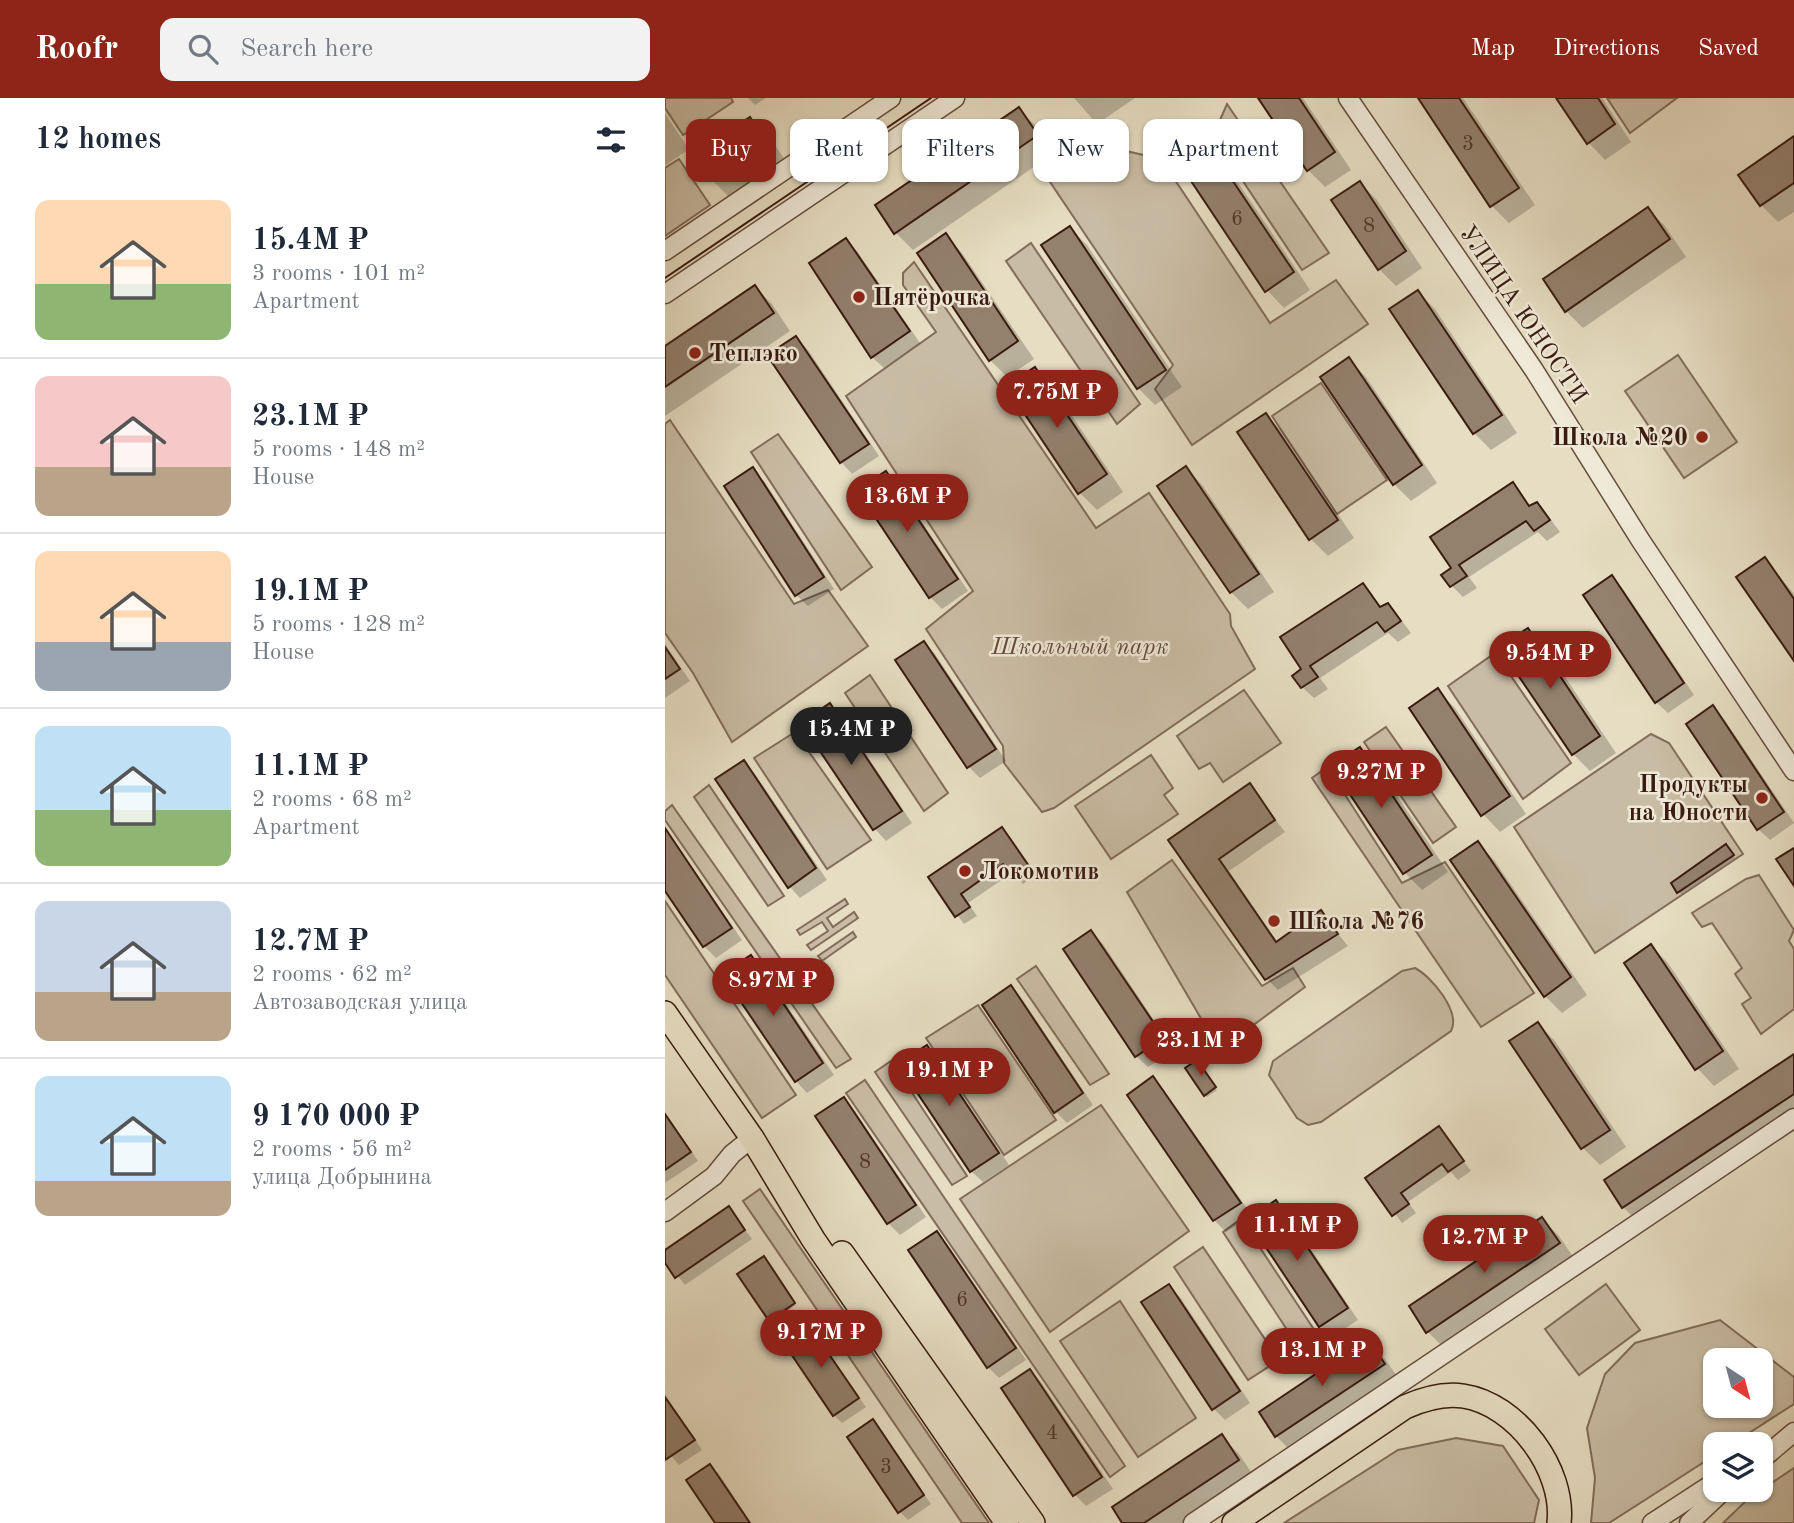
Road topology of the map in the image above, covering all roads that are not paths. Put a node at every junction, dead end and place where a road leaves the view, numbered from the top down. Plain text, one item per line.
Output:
1 (891, 98) edge
2 (954, 98) edge
3 (1348, 98) edge
4 (665, 251) edge
5 (665, 294) edge
6 (1794, 771) edge
7 (665, 1013) edge
8 (1794, 1118) edge
9 (752, 1138) junction
10 (665, 1212) edge
11 (819, 1234) junction
12 (1794, 1431) edge
13 (1773, 1444) edge
14 (1773, 1449) edge
15 (1703, 1490) edge
16 (1711, 1502) edge
17 (1007, 1523) edge
18 (1033, 1523) edge
19 (1193, 1523) edge
20 (1234, 1523) edge
21 (1559, 1523) edge
22 (1652, 1523) edge
23 (1689, 1523) edge

1 - 4 street
2 - 5 street
3 - 6 street, УЛИЦА ЮНОСТИ
7 - 9 main road
8 - 19 street
9 - 10 street
9 - 11 main road
11 - 17 main road
11 - 18 main road
12 - 13 street
12 - 14 street
15 - 22 street
16 - 23 street
20 - 21 main road

